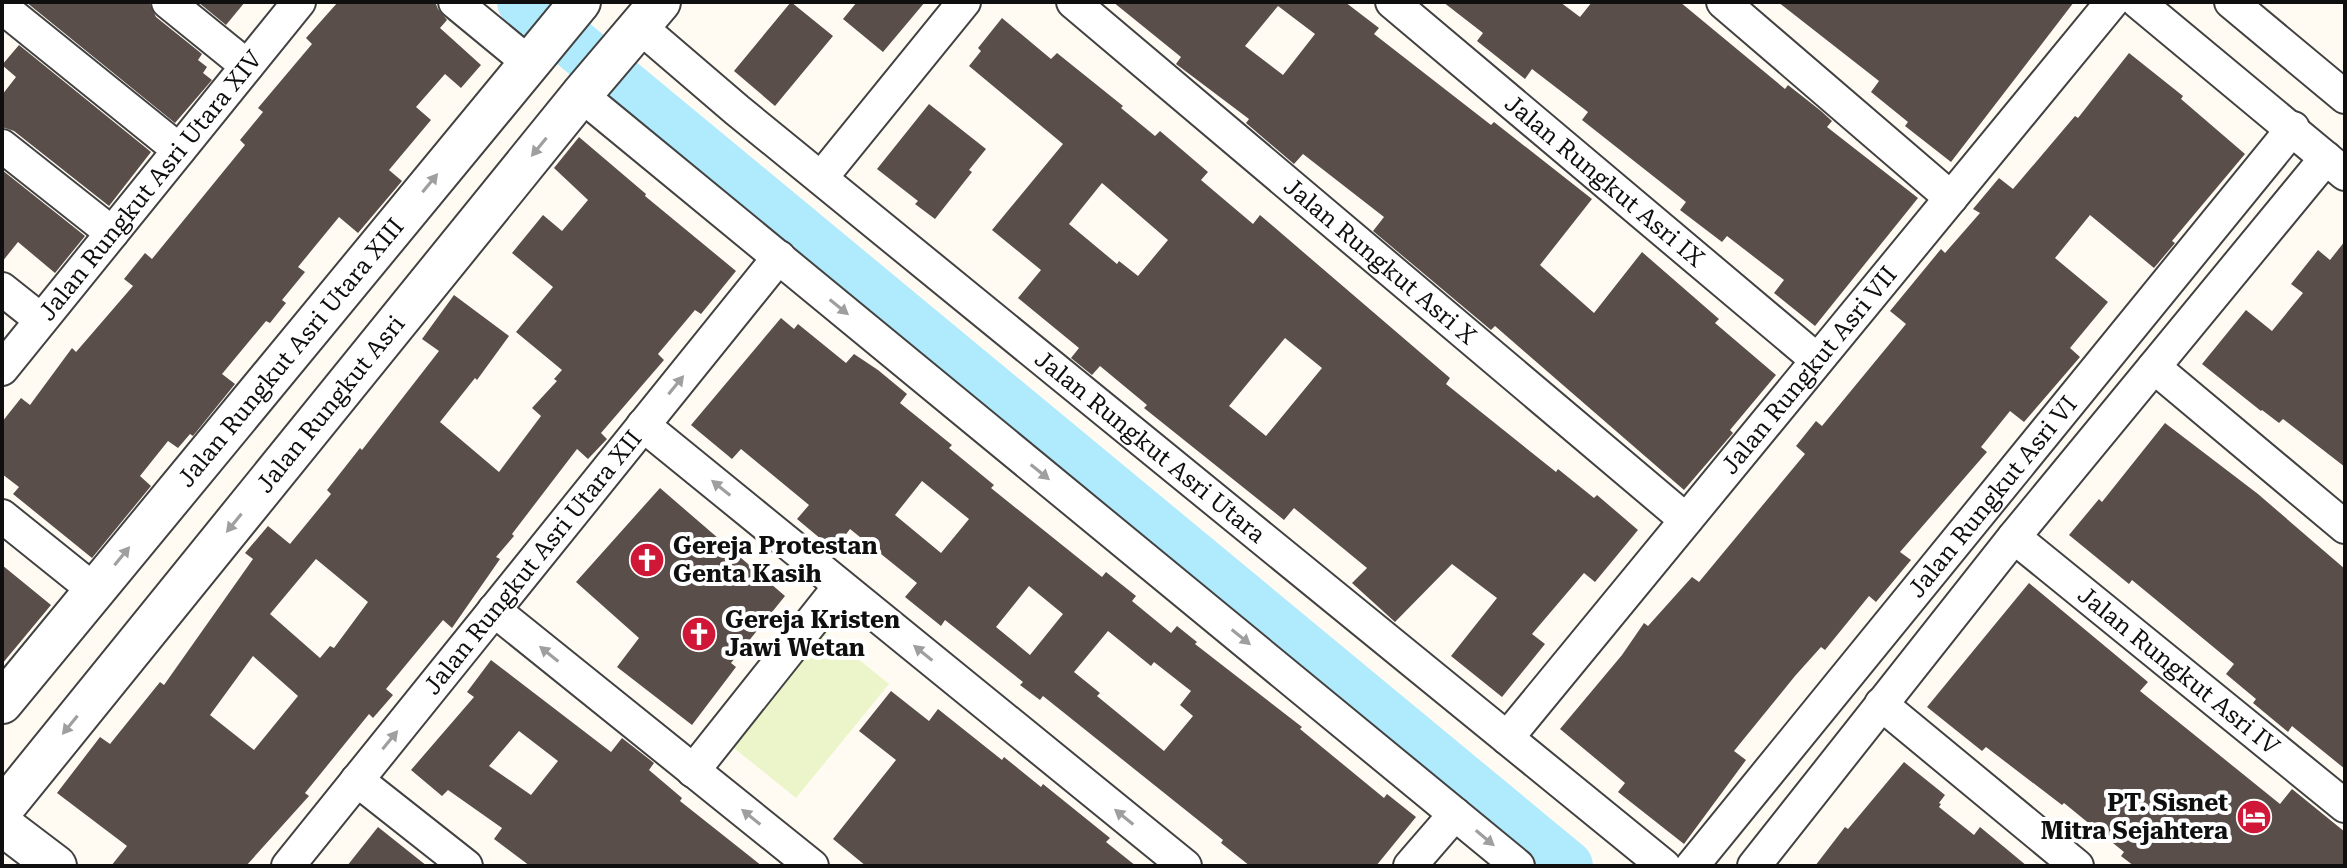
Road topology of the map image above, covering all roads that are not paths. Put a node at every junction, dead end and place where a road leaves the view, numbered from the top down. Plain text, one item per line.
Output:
1 (168, 2) edge
2 (299, 2) edge
3 (455, 2) edge
4 (964, 2) edge
5 (1073, 2) edge
6 (1392, 2) edge
7 (1723, 2) edge
8 (2112, 2) edge
9 (2138, 2) edge
10 (2231, 2) edge
11 (578, 4) edge
12 (2, 7) edge
13 (642, 23) edge
14 (533, 57) junction
15 (247, 66) junction
16 (585, 91) junction
17 (2345, 97) edge
18 (2293, 128) junction
19 (2, 146) edge
20 (179, 150) junction
21 (2335, 166) edge
22 (821, 178) junction
23 (1951, 198) junction
24 (112, 233) junction
25 (779, 257) junction
26 (2, 289) edge
27 (41, 320) junction
28 (1817, 360) junction
29 (2154, 367) junction
30 (2, 369) edge
31 (238, 415) junction
32 (643, 425) junction
33 (289, 457) junction
34 (2, 516) edge
35 (1686, 520) junction
36 (2345, 527) edge
37 (2014, 537) junction
38 (840, 586) junction
39 (94, 590) junction
40 (494, 610) junction
41 (2, 703) edge
42 (1881, 704) junction
43 (1507, 738) junction
44 (693, 771) junction
45 (357, 780) junction
46 (2345, 806) edge
47 (2, 810) edge
48 (1455, 814) junction
49 (2, 825) edge
50 (56, 866) edge
51 (288, 866) edge
52 (466, 866) edge
53 (812, 866) edge
54 (1185, 866) edge
55 (1410, 866) edge
56 (1518, 866) edge
57 (1664, 866) edge
58 (1692, 866) edge
59 (1754, 866) edge
60 (2077, 866) edge

1 - 15 street
2 - 15 street, Jalan Rungkut Asri Utara XIV
3 - 14 street
4 - 22 street
5 - 35 street, Jalan Rungkut Asri X
6 - 28 street, Jalan Rungkut Asri IX
7 - 23 street
8 - 23 street, Jalan Rungkut Asri VII
9 - 18 street
10 - 17 street
11 - 14 street, Jalan Rungkut Asri Utara XIII
12 - 20 street
13 - 16 street, Jalan Rungkut Asri
13 - 22 street, Jalan Rungkut Asri Utara
31 -> 14 street, Jalan Rungkut Asri Utara XIII
15 - 20 street, Jalan Rungkut Asri Utara XIV
16 - 25 street
16 -> 33 street, Jalan Rungkut Asri
18 - 21 street
18 - 58 street, Jalan Rungkut Asri VI
19 - 24 street
20 - 24 street, Jalan Rungkut Asri Utara XIV
21 - 29 street, Jalan Rungkut Asri VI
22 - 43 street, Jalan Rungkut Asri Utara
23 - 28 street, Jalan Rungkut Asri VII
24 - 27 street, Jalan Rungkut Asri Utara XIV
32 -> 25 street, Jalan Rungkut Asri Utara XII
25 -> 48 street
26 - 27 street
27 - 30 street, Jalan Rungkut Asri Utara XIV
28 - 35 street, Jalan Rungkut Asri VII
29 - 36 street
29 - 37 street, Jalan Rungkut Asri VI
31 - 33 street
39 -> 31 street, Jalan Rungkut Asri Utara XIII
38 -> 32 street
32 - 40 street, Jalan Rungkut Asri Utara XII
33 -> 47 street, Jalan Rungkut Asri
34 - 39 street
35 - 43 street, Jalan Rungkut Asri VII
37 - 42 street, Jalan Rungkut Asri VI
37 - 46 street, Jalan Rungkut Asri IV
38 - 44 street
54 -> 38 street
39 - 41 street, Jalan Rungkut Asri Utara XIII
44 -> 40 street
45 -> 40 street, Jalan Rungkut Asri Utara XII
42 - 59 street, Jalan Rungkut Asri VI
42 - 60 street
43 - 57 street, Jalan Rungkut Asri Utara
53 -> 44 street
45 - 51 street, Jalan Rungkut Asri Utara XII
45 - 52 street
48 - 55 street
48 -> 56 street
49 - 50 street

